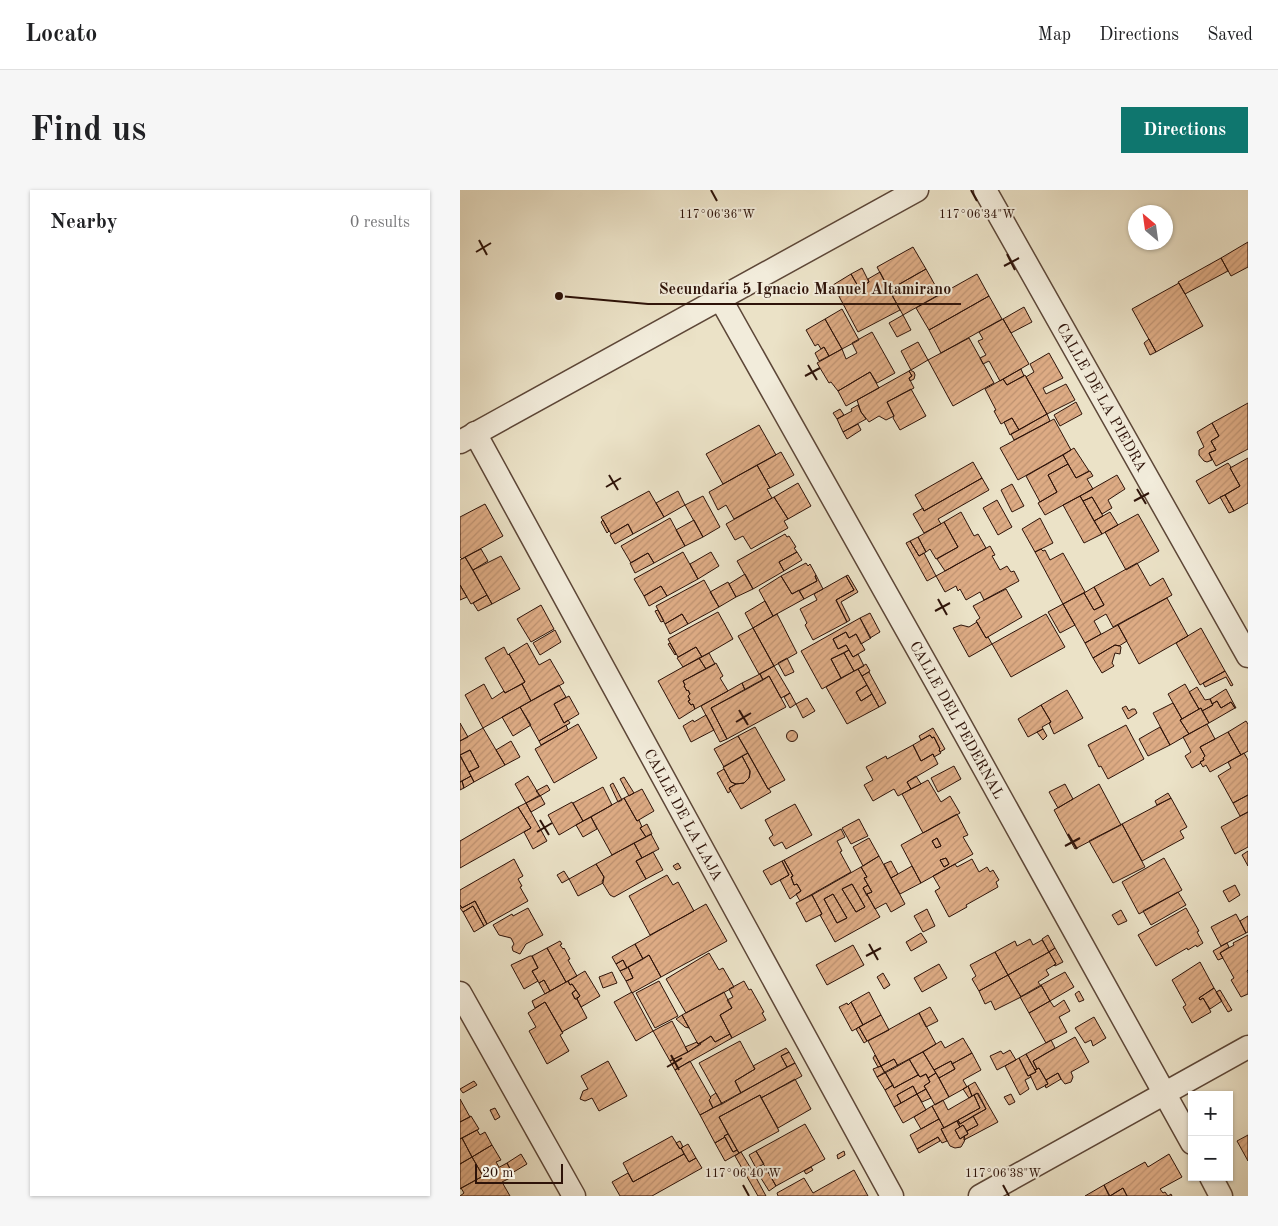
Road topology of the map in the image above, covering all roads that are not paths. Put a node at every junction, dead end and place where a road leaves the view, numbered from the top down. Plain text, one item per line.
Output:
1 (917, 190) edge
2 (985, 190) edge
3 (720, 298) junction
4 (468, 438) edge
5 (1248, 656) edge
6 (460, 993) edge
7 (1248, 1047) edge
8 (1164, 1094) junction
9 (1188, 1136) edge
10 (1213, 1181) edge
11 (574, 1196) edge
12 (892, 1196) edge
13 (980, 1196) edge
14 (1221, 1196) edge

1 - 3 street
2 - 5 street, CALLE DE LA PIEDRA
3 - 4 street
3 - 8 street, CALLE DEL PEDERNAL
4 - 12 street, CALLE DE LA LAJA
6 - 11 street
7 - 8 street
8 - 9 street, CALLE DEL PEDERNAL
8 - 13 street
10 - 14 street

